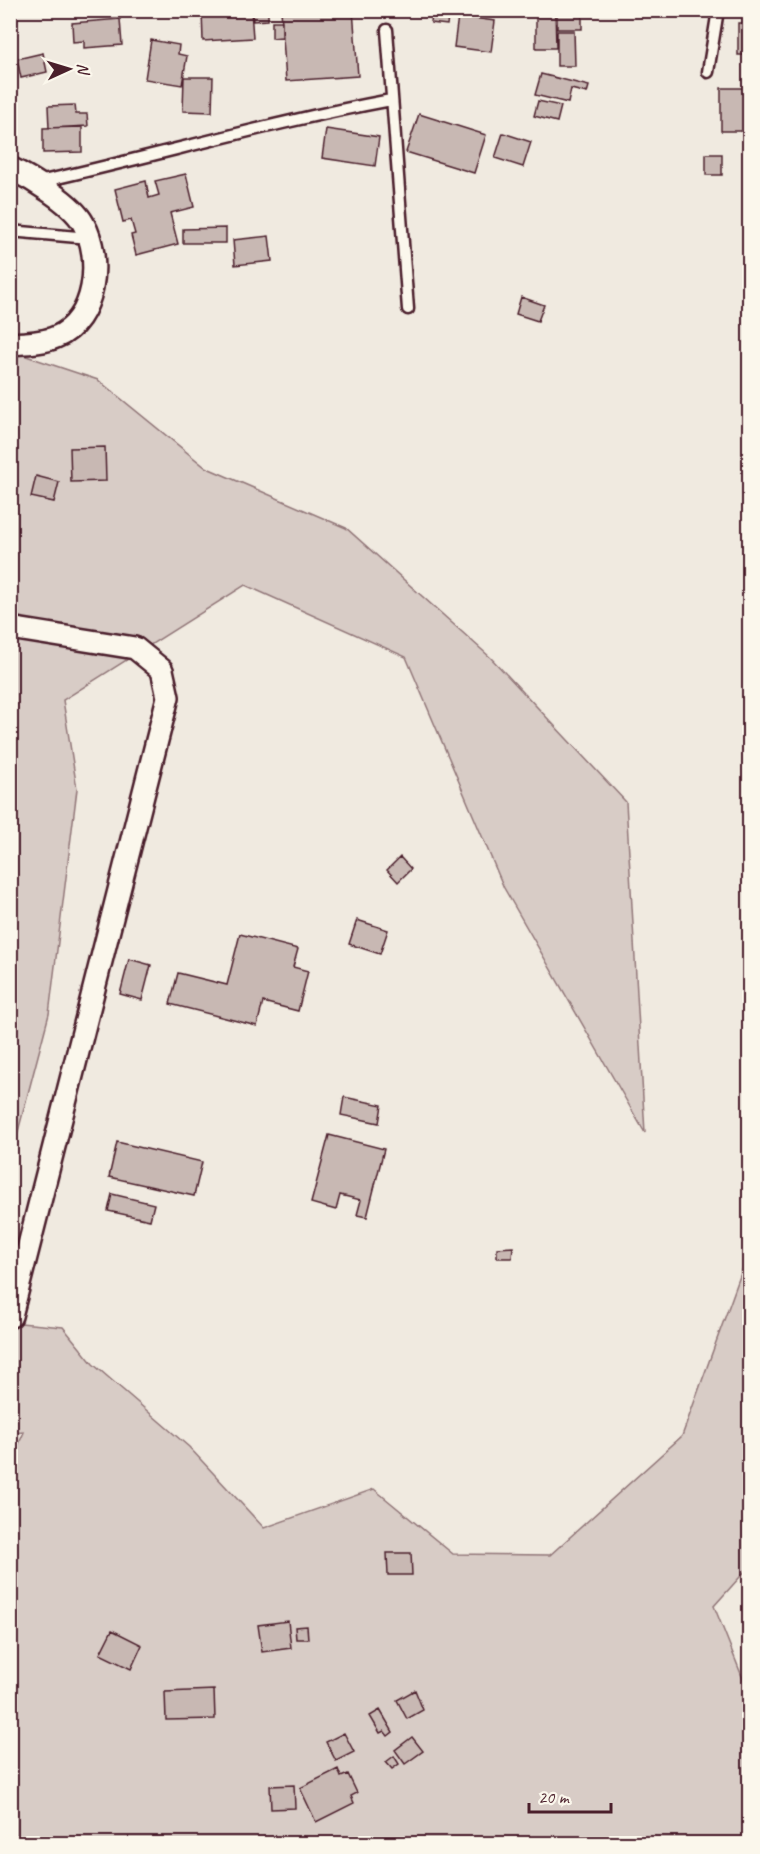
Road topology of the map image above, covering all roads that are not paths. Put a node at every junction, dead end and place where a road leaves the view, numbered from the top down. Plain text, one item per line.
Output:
1 (718, 10) edge
2 (387, 30) dead end
3 (708, 72) dead end
4 (391, 100) junction
5 (10, 168) edge
6 (39, 182) junction
7 (10, 231) edge
8 (89, 238) junction
9 (408, 309) dead end
10 (10, 344) edge
11 (10, 628) edge
12 (11, 1316) edge

1 - 3 lane
2 - 4 lane
4 - 6 lane
4 - 9 lane
5 - 6 street
6 - 8 street
7 - 8 lane
8 - 10 street
11 - 12 street

